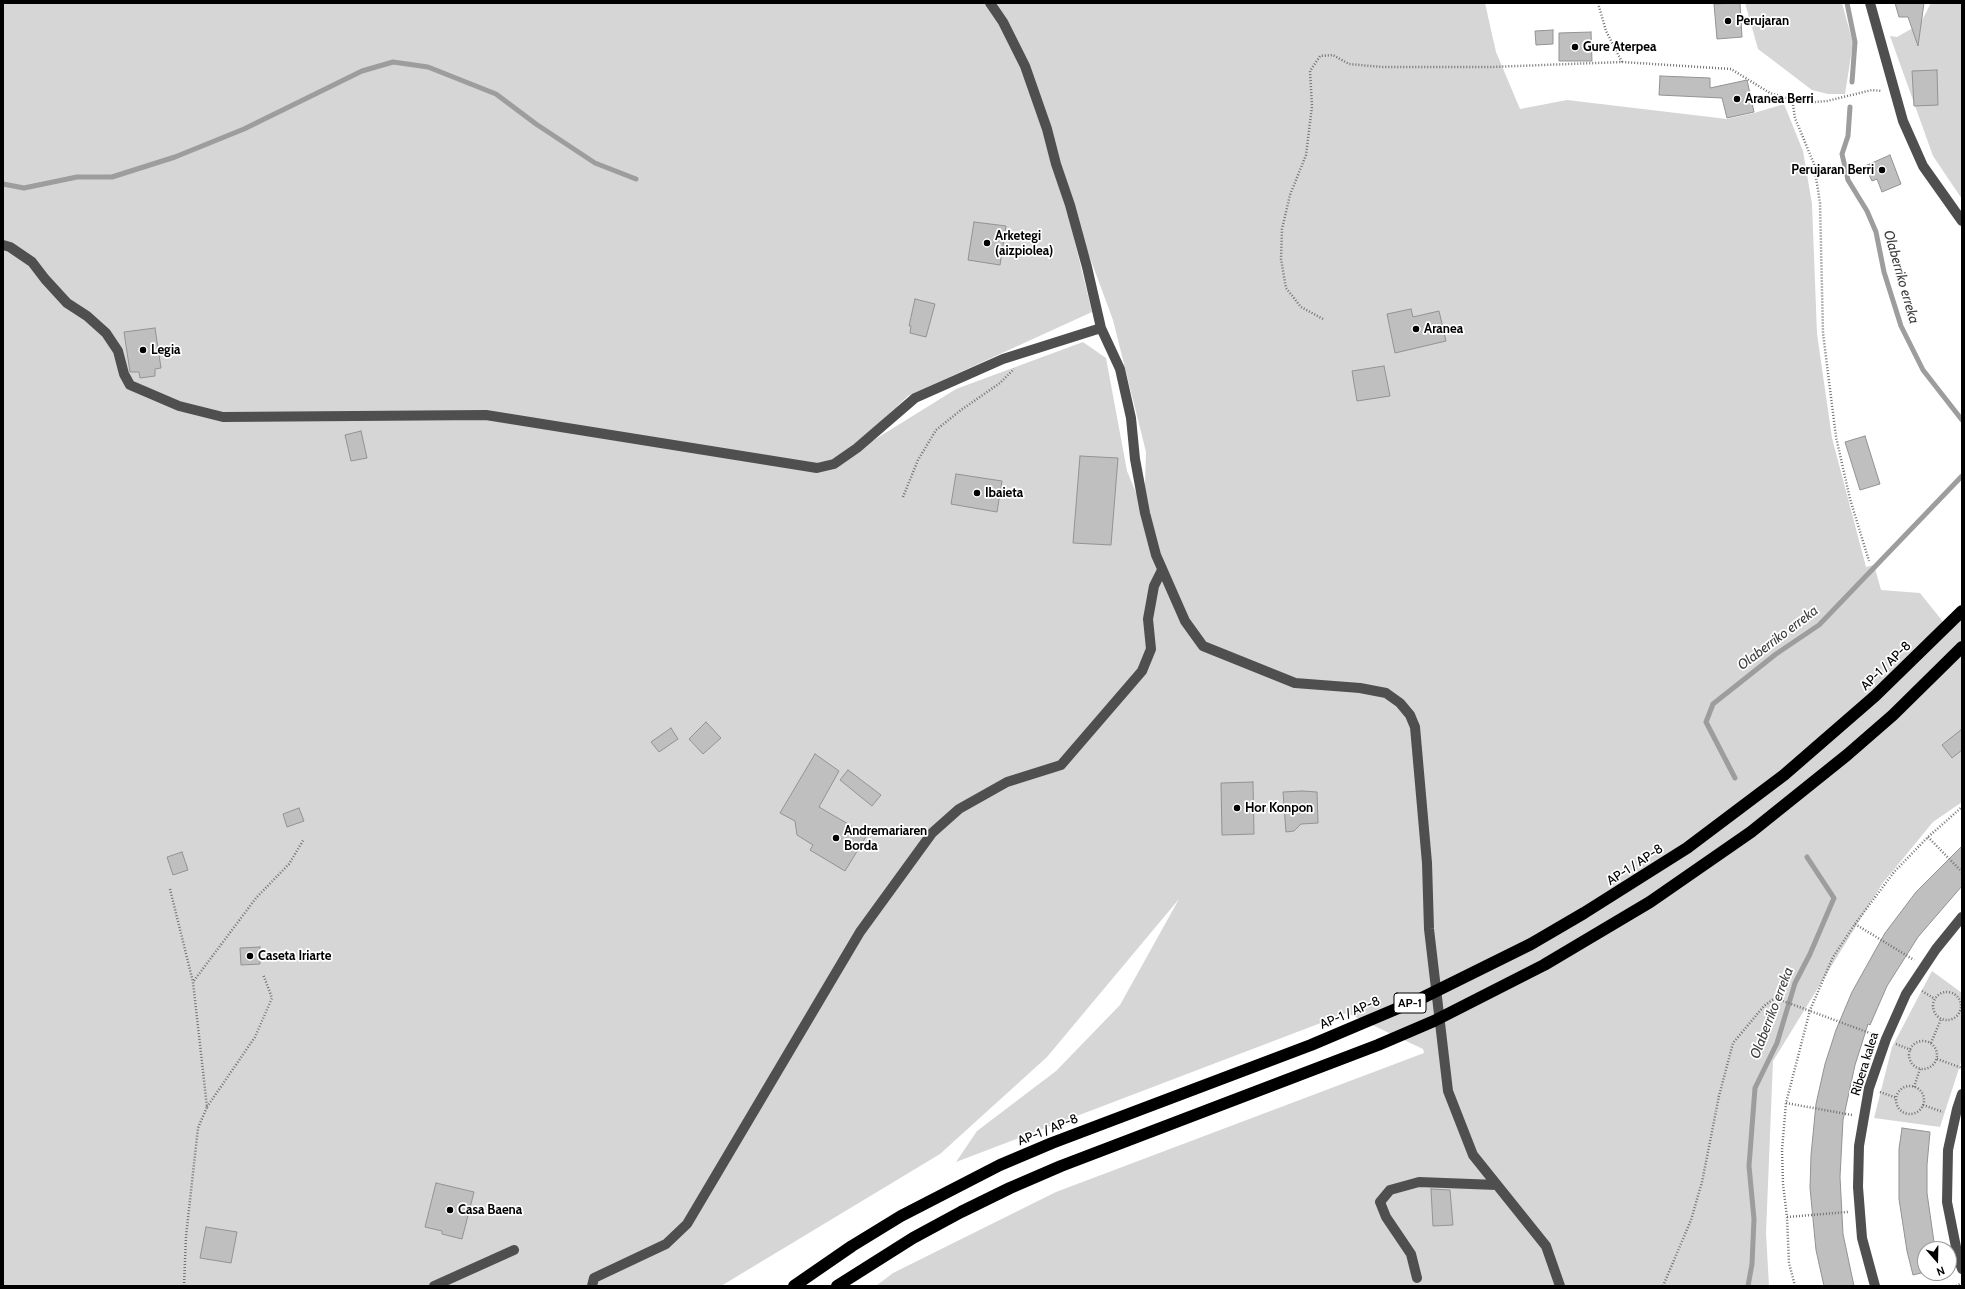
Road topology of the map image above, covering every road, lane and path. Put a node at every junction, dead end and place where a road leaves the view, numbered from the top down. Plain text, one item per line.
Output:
1 (990, 3) edge
2 (1598, 3) edge
3 (1870, 3) edge
4 (1622, 62) junction
5 (1895, 92) junction
6 (1792, 99) junction
7 (1962, 221) edge
8 (3, 245) edge
9 (1324, 319) dead end
10 (1102, 328) junction
11 (1020, 354) junction
12 (904, 497) dead end
13 (1869, 562) dead end
14 (1162, 570) junction
15 (1962, 611) edge
16 (1962, 647) edge
17 (1962, 807) edge
18 (1928, 837) junction
19 (304, 839) dead end
20 (1962, 872) edge
21 (170, 889) dead end
22 (1962, 917) edge
23 (1855, 924) junction
24 (1924, 966) junction
25 (263, 974) dead end
26 (193, 982) junction
27 (1810, 1010) junction
28 (1960, 1013) edge
29 (1941, 1019) junction
30 (1886, 1039) junction
31 (1931, 1043) junction
32 (1937, 1059) junction
33 (1962, 1068) edge
34 (1920, 1069) junction
35 (1914, 1087) junction
36 (1962, 1094) edge
37 (1786, 1103) junction
38 (1923, 1105) junction
39 (207, 1107) junction
40 (1932, 1108) dead end
41 (1864, 1117) junction
42 (1497, 1185) junction
43 (1860, 1211) junction
44 (1787, 1217) junction
45 (514, 1250) dead end
46 (1962, 1269) edge
47 (1417, 1278) dead end
48 (1962, 1283) edge
49 (184, 1286) edge
50 (434, 1286) edge
51 (592, 1286) edge
52 (794, 1286) edge
53 (837, 1286) edge
54 (1560, 1286) edge
55 (1663, 1286) edge
56 (1795, 1286) edge
57 (1875, 1286) edge
58 (1956, 1286) edge

1 - 10 street
2 - 4 path
3 - 5 street
4 - 6 path
4 - 9 path
5 - 6 path
5 - 7 street
6 - 13 path
8 - 11 street
10 - 11 street
10 - 14 street
11 - 12 path
14 - 42 street
14 - 51 street
15 - 52 highway, AP-1 / AP-8 / AP-1
16 - 53 highway, AP-1
17 - 18 path
18 - 20 path
18 - 23 path
19 - 26 path
21 - 26 path
22 - 24 street, Ribera kalea
23 - 24 path
23 - 27 path
24 - 30 street, Ribera kalea
25 - 39 path
26 - 39 path
27 - 30 path
27 - 37 path
27 - 55 path
28 - 29 path
28 - 29 path
29 - 31 path
30 - 41 street, Ribera kalea
31 - 32 path
31 - 34 path
32 - 33 path
32 - 34 path
34 - 35 path
35 - 38 path
35 - 38 path
36 - 46 street
37 - 41 path
37 - 44 path
38 - 40 path
39 - 49 path
41 - 43 street, Ribera kalea
42 - 47 street
42 - 54 street
43 - 44 path
43 - 57 street, Ribera kalea
44 - 56 path
45 - 50 street
48 - 58 path

